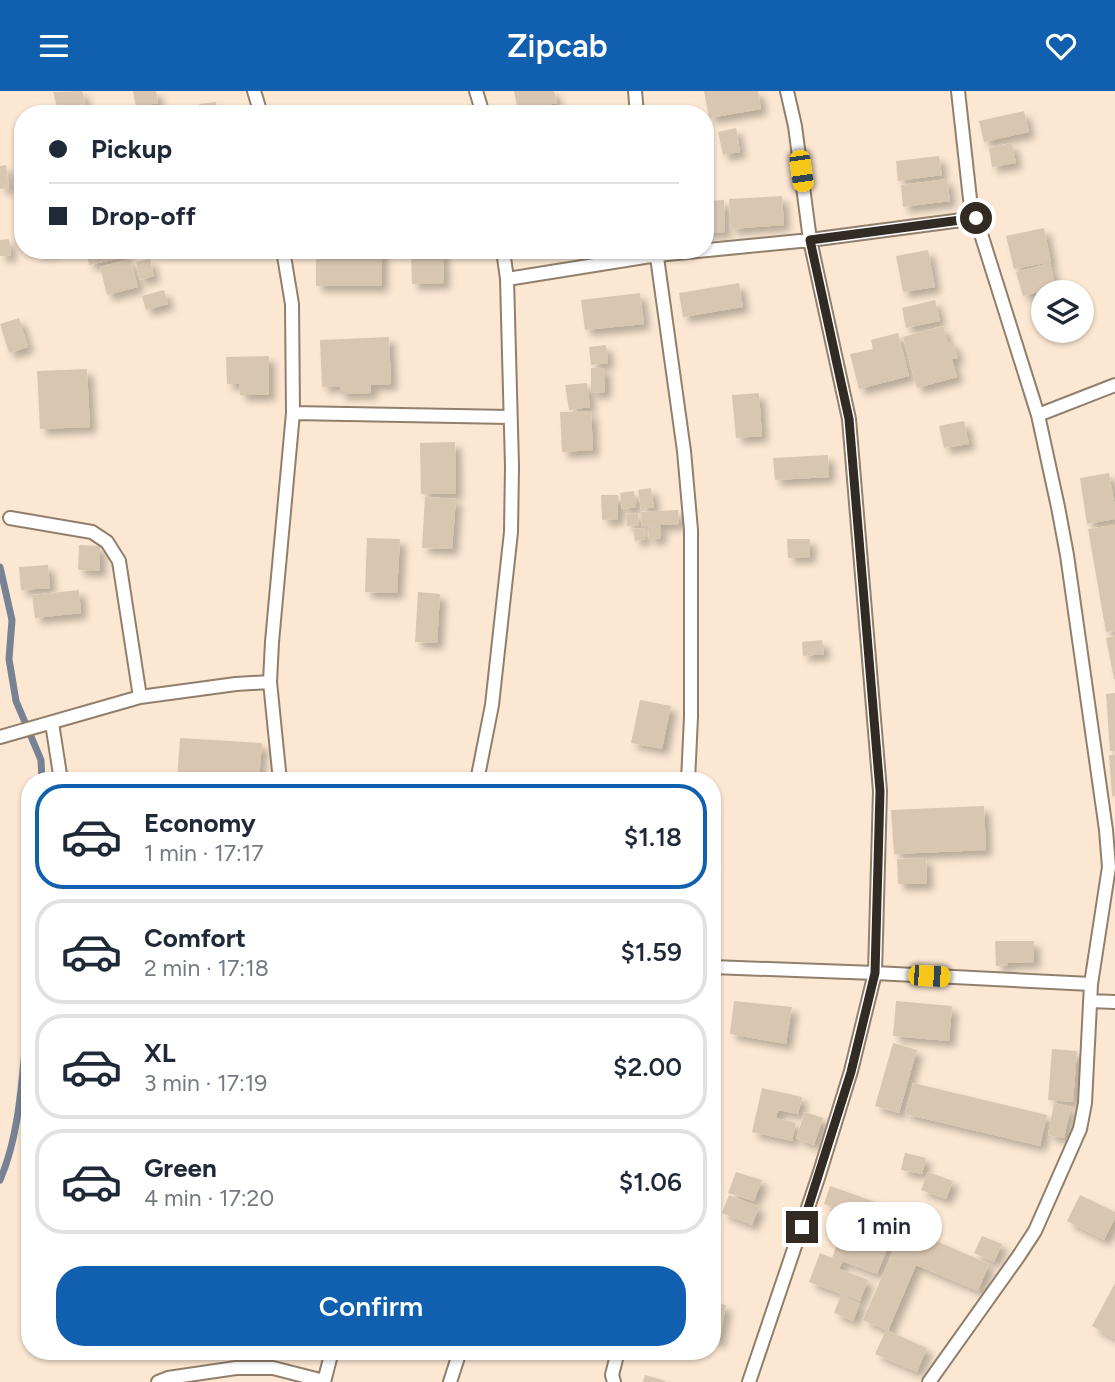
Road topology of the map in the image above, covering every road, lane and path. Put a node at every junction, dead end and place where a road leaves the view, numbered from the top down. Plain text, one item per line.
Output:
1 (787, 91) edge
2 (958, 91) edge
3 (976, 218) junction
4 (810, 240) junction
5 (714, 248) edge
6 (284, 259) edge
7 (504, 259) edge
8 (622, 259) edge
9 (657, 259) edge
10 (507, 279) junction
11 (1115, 385) edge
12 (293, 413) junction
13 (1038, 415) junction
14 (510, 417) junction
15 (10, 518) dead end
16 (270, 682) junction
17 (140, 697) junction
18 (47, 724) junction
19 (2, 736) edge
20 (59, 772) edge
21 (279, 772) edge
22 (479, 772) edge
23 (688, 772) edge
24 (721, 967) edge
25 (875, 973) junction
26 (1091, 984) junction
27 (1090, 1001) junction
28 (1115, 1002) edge
29 (330, 1360) edge
30 (457, 1360) edge
31 (616, 1360) edge
32 (158, 1382) edge
33 (324, 1382) edge
34 (450, 1382) edge
35 (614, 1382) edge
36 (749, 1382) edge
37 (929, 1382) edge

1 - 4 lane
2 - 3 lane
3 - 4 lane
3 - 13 lane
4 - 5 lane
4 - 25 lane
6 - 12 lane
7 - 10 lane
8 - 10 lane
9 - 23 lane
10 - 14 lane
11 - 13 lane
12 - 14 lane
12 - 16 lane
13 - 26 lane
14 - 22 lane
15 - 17 lane
16 - 17 lane
16 - 21 lane
17 - 18 lane
18 - 19 lane
18 - 20 lane
24 - 25 lane
25 - 26 lane
25 - 36 lane
26 - 27 lane
27 - 28 lane
27 - 37 lane
29 - 33 lane
30 - 34 lane
31 - 35 lane
32 - 33 lane

